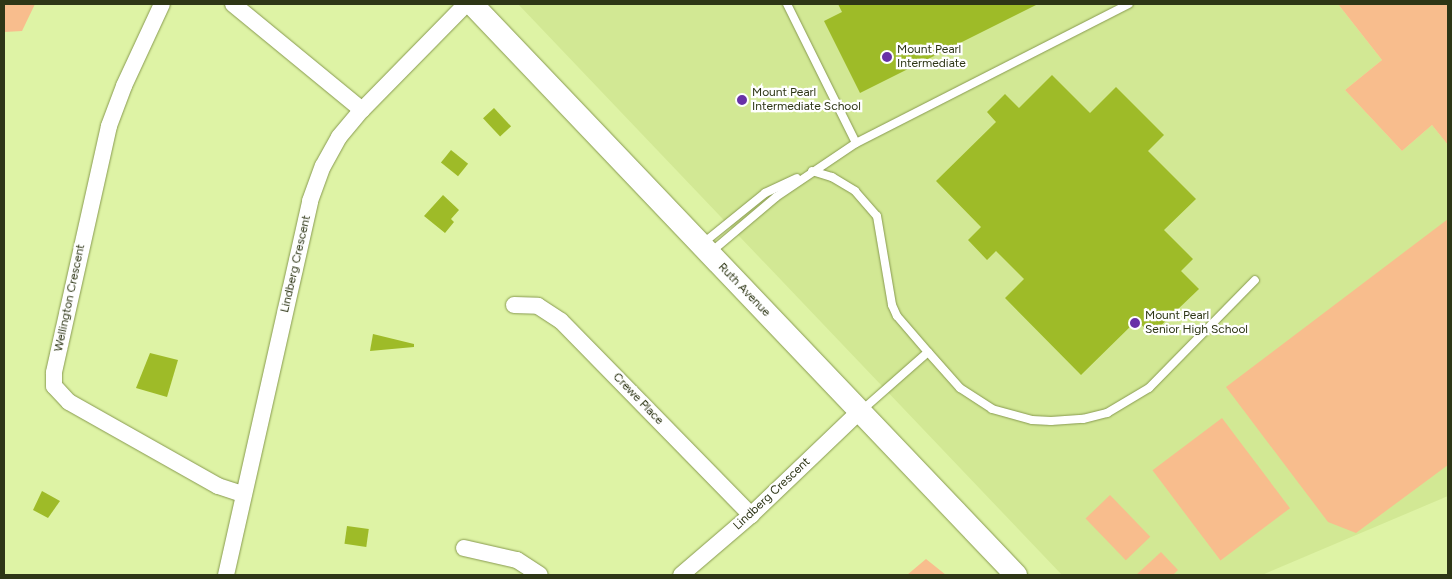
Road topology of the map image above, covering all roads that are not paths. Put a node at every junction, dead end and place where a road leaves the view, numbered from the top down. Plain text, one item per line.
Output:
1 (162, 4) edge
2 (232, 4) edge
3 (466, 4) edge
4 (472, 4) edge
5 (787, 4) edge
6 (1129, 4) edge
7 (362, 110) junction
8 (856, 143) junction
9 (814, 170) junction
10 (705, 249) junction
11 (1255, 280) dead end
12 (514, 304) dead end
13 (928, 352) junction
14 (860, 411) junction
15 (243, 494) junction
16 (751, 515) junction
17 (464, 548) dead end
18 (226, 575) edge
19 (540, 575) edge
20 (681, 575) edge
21 (1016, 575) edge

1 - 15 street, Wellington Crescent
2 - 7 street
3 - 7 street, Lindberg Crescent
4 - 10 main road, Ruth Avenue
5 - 8 lane
6 - 8 lane
7 - 15 street, Lindberg Crescent
8 - 9 lane
9 - 10 lane
9 - 10 lane
9 - 13 lane
10 - 14 main road, Ruth Avenue
11 - 13 lane
12 - 16 street, Crewe Place
13 - 14 lane
14 - 16 street, Lindberg Crescent
14 - 21 main road, Ruth Avenue
15 - 18 street, Lindberg Crescent
16 - 20 street, Lindberg Crescent
17 - 19 street

